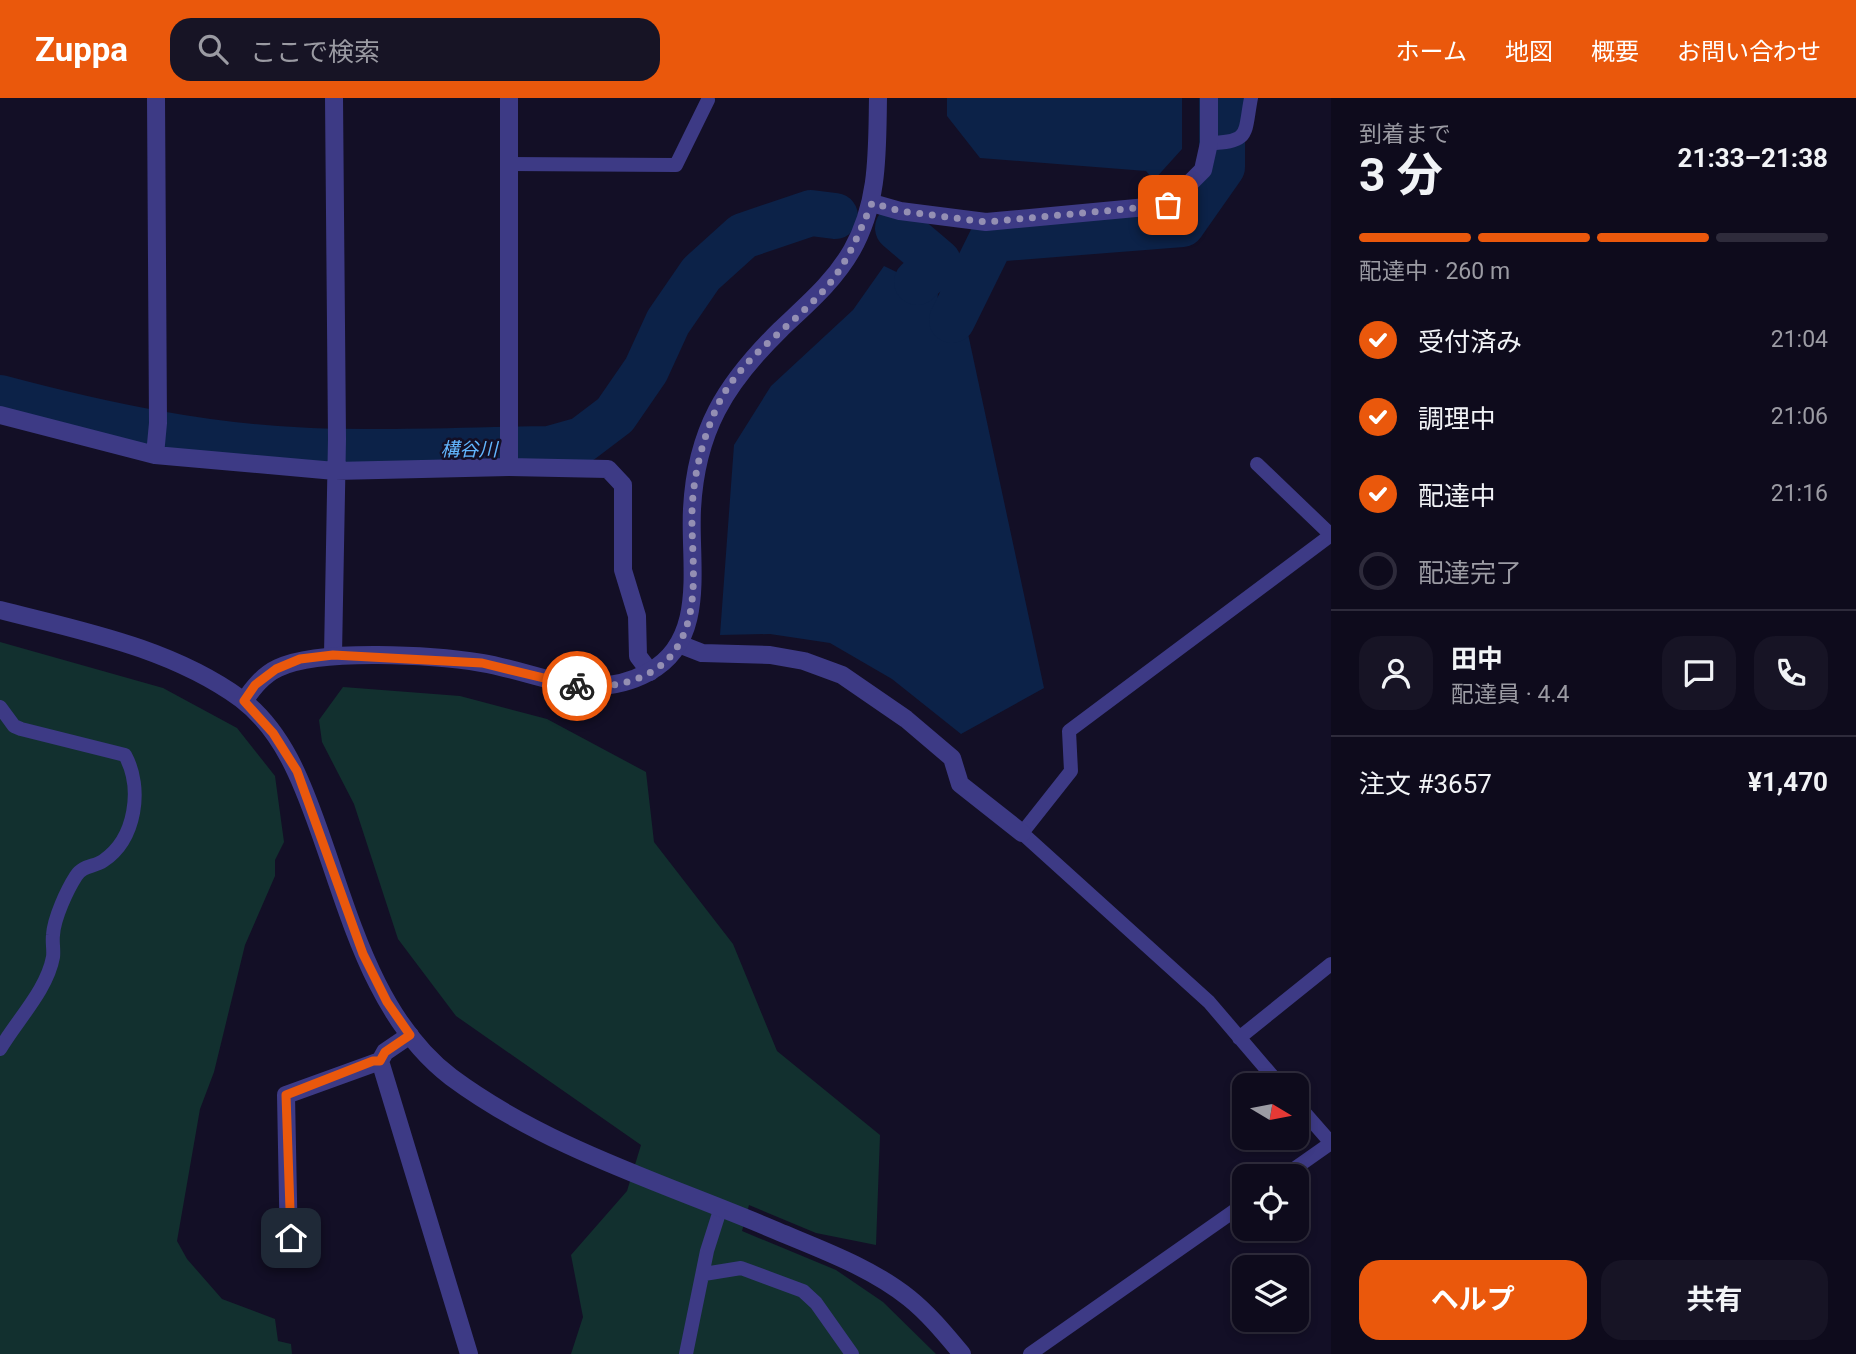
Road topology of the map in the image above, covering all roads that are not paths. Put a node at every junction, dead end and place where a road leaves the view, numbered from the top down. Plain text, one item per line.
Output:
1 (156, 98) edge
2 (334, 98) edge
3 (509, 98) edge
4 (878, 98) edge
5 (1209, 98) edge
6 (1251, 98) edge
7 (708, 100) dead end
8 (1215, 143) junction
9 (509, 164) junction
10 (872, 203) junction
11 (0, 415) edge
12 (155, 449) junction
13 (1257, 464) dead end
14 (336, 466) junction
15 (509, 467) junction
16 (1331, 535) edge
17 (0, 610) edge
18 (679, 644) junction
19 (333, 655) junction
20 (650, 672) junction
21 (244, 701) junction
22 (0, 707) edge
23 (1022, 833) junction
24 (1331, 964) edge
25 (410, 1035) junction
26 (1239, 1038) junction
27 (0, 1049) edge
28 (380, 1061) junction
29 (1270, 1073) edge
30 (1309, 1118) edge
31 (1331, 1143) edge
32 (1301, 1164) edge
33 (722, 1207) junction
34 (1232, 1212) edge
35 (289, 1251) dead end
36 (704, 1274) junction
37 (469, 1354) edge
38 (686, 1354) edge
39 (852, 1354) edge
40 (962, 1354) edge
41 (1030, 1354) edge

1 - 12 street
2 - 14 street
3 - 9 street
4 - 10 street
5 - 8 street
6 - 8 lane
7 - 9 lane
8 - 10 street
9 - 15 street
10 - 18 street
11 - 12 street
12 - 14 street
13 - 16 lane
14 - 15 street
14 - 19 street
15 - 20 street
16 - 23 lane
17 - 21 street
18 - 20 street
18 - 23 street
19 - 20 street
19 - 21 street
21 - 25 street
22 - 27 lane
23 - 26 lane
24 - 26 lane
25 - 28 street
25 - 33 street
26 - 29 lane
28 - 35 street
28 - 37 street
30 - 31 lane
31 - 32 lane
33 - 36 lane
33 - 40 street
34 - 41 lane
36 - 38 lane
36 - 39 lane

